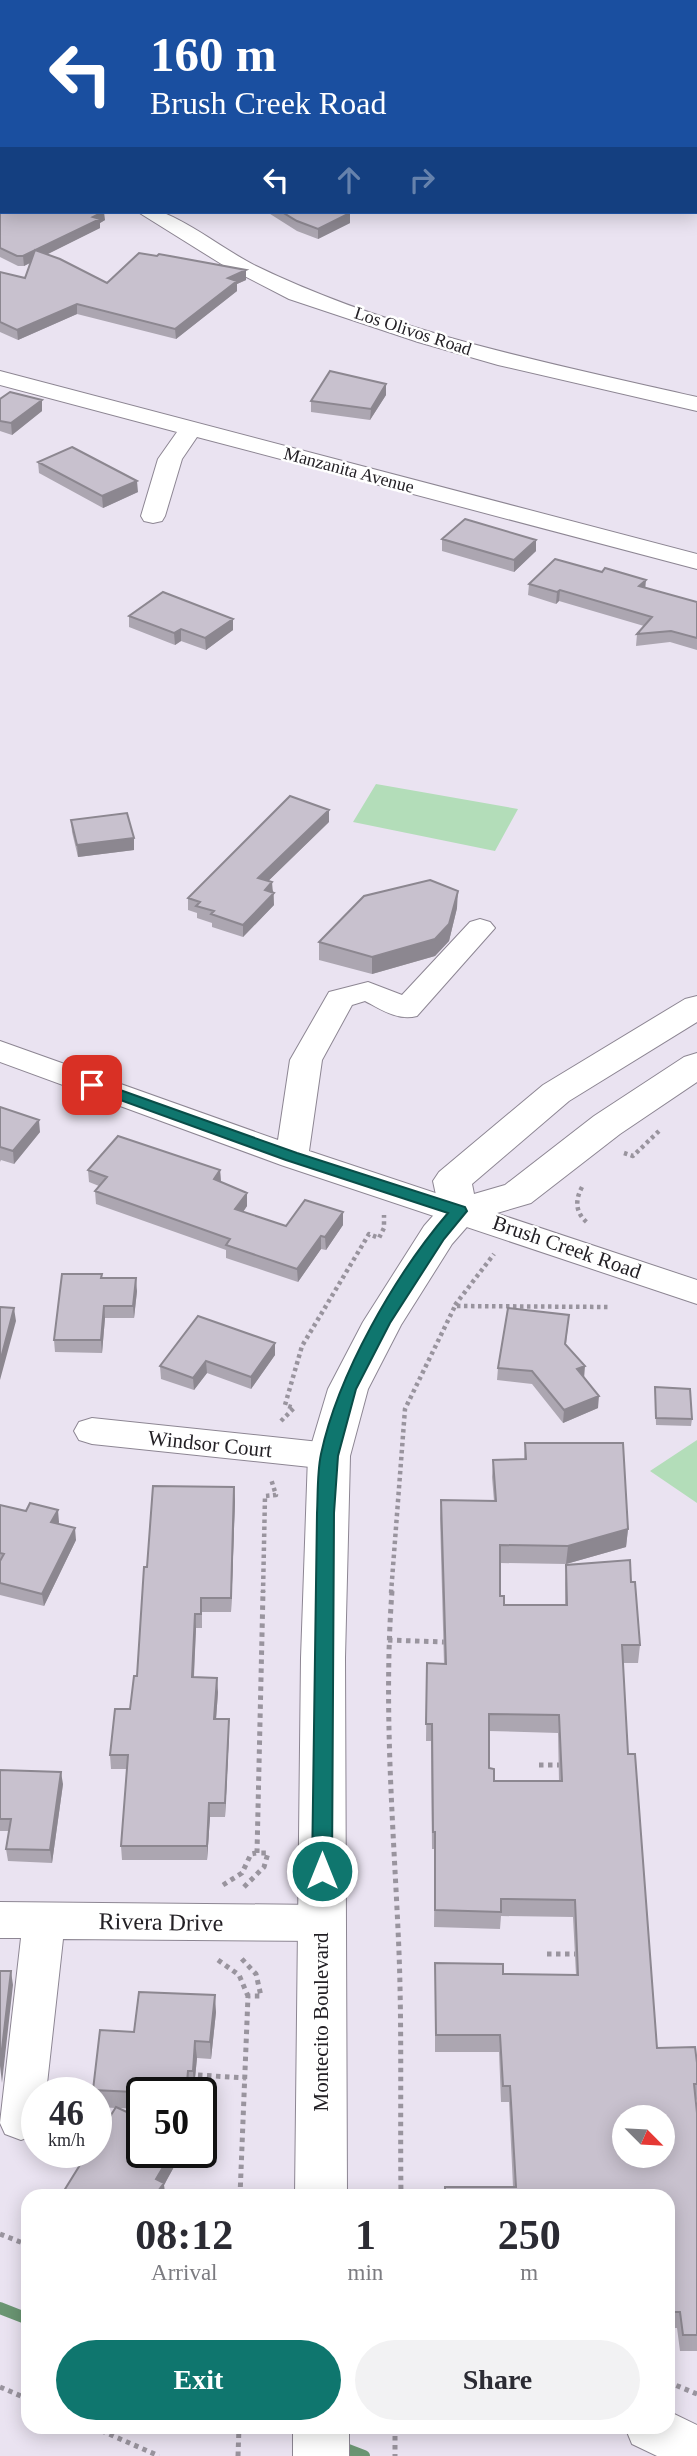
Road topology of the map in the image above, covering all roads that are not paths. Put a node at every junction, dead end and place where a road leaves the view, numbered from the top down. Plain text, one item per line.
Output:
1 (151, 214) edge
2 (0, 378) edge
3 (697, 404) edge
4 (191, 428) junction
5 (153, 516) dead end
6 (697, 562) edge
7 (480, 928) dead end
8 (697, 1007) edge
9 (0, 1051) edge
10 (697, 1065) edge
11 (292, 1157) junction
12 (459, 1211) junction
13 (697, 1292) edge
14 (92, 1432) dead end
15 (329, 1456) junction
16 (0, 1920) edge
17 (44, 1920) junction
18 (321, 1923) junction
19 (26, 2077) edge
20 (321, 2189) edge
21 (321, 2434) edge
22 (664, 2434) edge
23 (697, 2450) edge
24 (321, 2456) edge

1 - 3 street, Los Olivos Road
2 - 4 street, Manzanita Avenue
4 - 5 street
4 - 6 street, Manzanita Avenue
7 - 11 street
8 - 12 main road
9 - 11 street, Brush Creek Road
10 - 12 main road
11 - 12 street, Brush Creek Road
12 - 13 street, Brush Creek Road
12 - 15 main road, Montecito Boulevard
14 - 15 street, Windsor Court
15 - 18 main road, Montecito Boulevard
16 - 17 street, Rivera Drive
17 - 18 street, Rivera Drive
17 - 19 street
18 - 20 main road, Montecito Boulevard
21 - 24 main road
22 - 23 street

